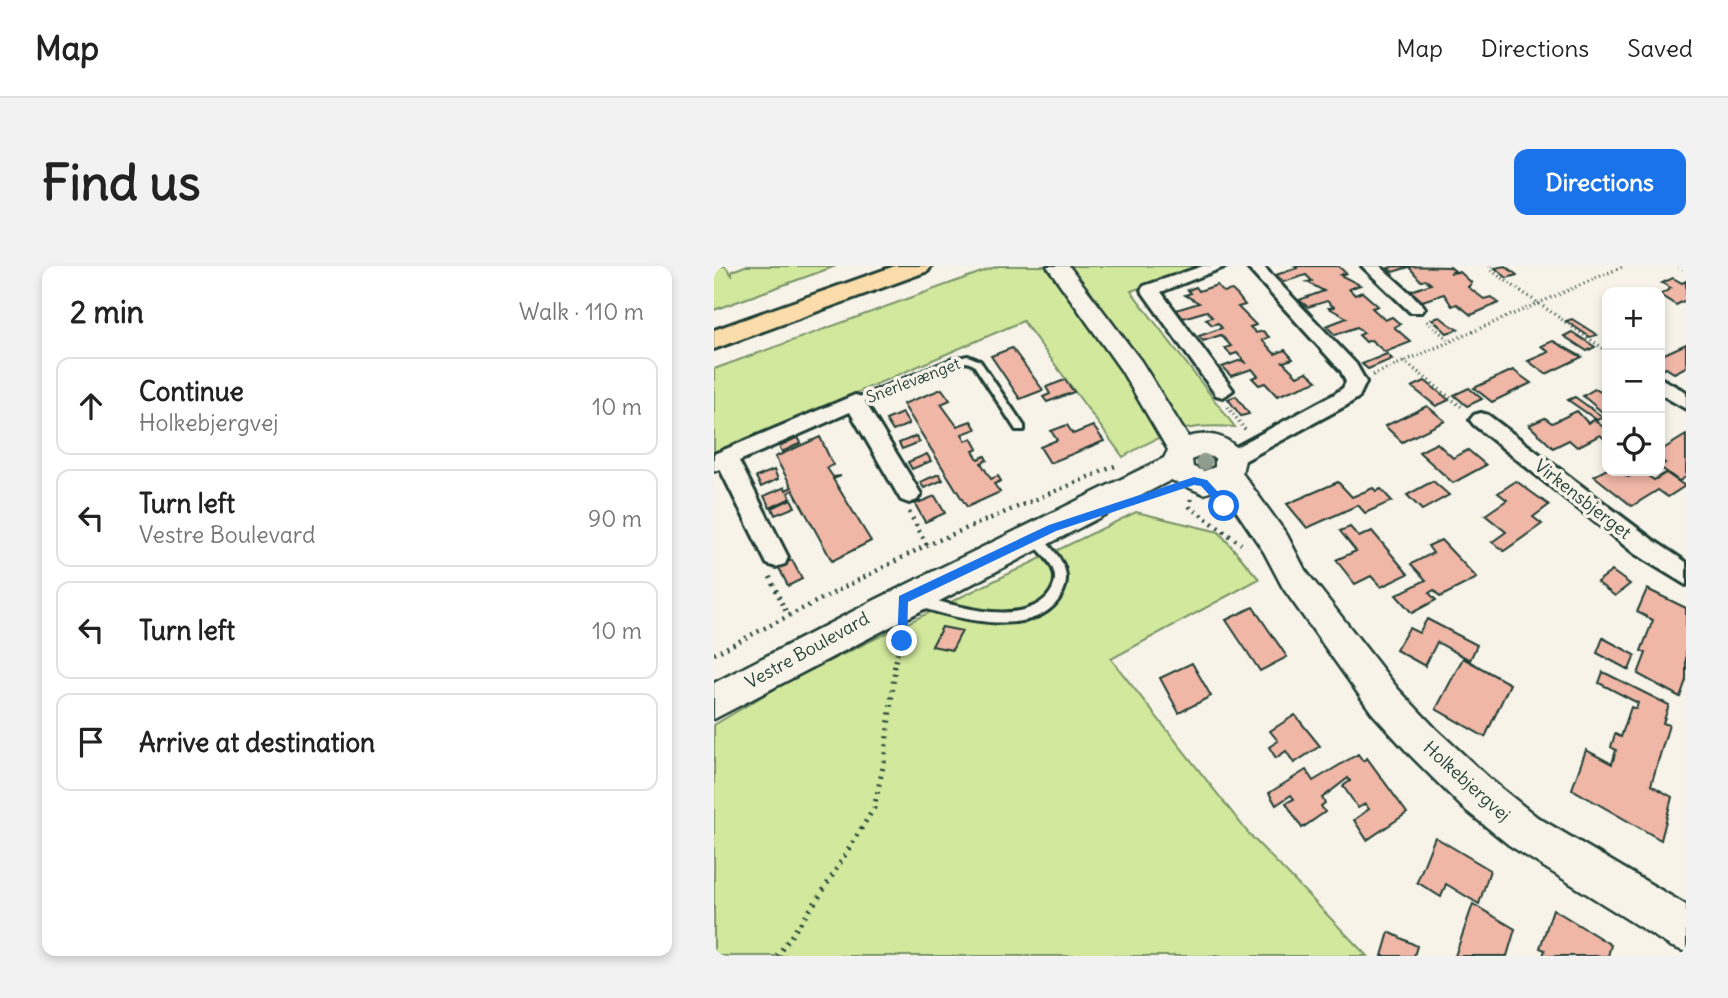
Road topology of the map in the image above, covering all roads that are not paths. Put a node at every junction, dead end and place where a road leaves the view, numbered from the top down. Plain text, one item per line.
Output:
1 (875, 266) edge
2 (919, 266) edge
3 (1058, 266) edge
4 (1219, 266) edge
5 (1254, 266) edge
6 (1370, 266) edge
7 (1416, 309) road end
8 (714, 323) edge
9 (714, 340) edge
10 (1665, 388) edge
11 (1223, 390) road end
12 (855, 402) junction
13 (1686, 402) edge
14 (1323, 408) junction
15 (1481, 420) road end
16 (1020, 428) dead end
17 (720, 460) edge
18 (1205, 463) junction
19 (909, 494) road end
20 (1043, 533) junction
21 (776, 557) road end
22 (1686, 575) edge
23 (903, 599) junction
24 (714, 702) edge
25 (1686, 930) edge

1 - 8 highway
2 - 9 highway
3 - 18 street, Holkebjergvej
4 - 11 street
5 - 14 street
6 - 7 street
10 - 13 street
12 - 16 lane, Snerlevænget
12 - 17 street, Snerlevænget
12 - 19 street, Snerlevænget
14 - 18 street
14 - 18 street
15 - 22 street, Virkensbjerget
17 - 21 street, Snerlevænget
18 - 20 street, Vestre Boulevard
18 - 25 street, Holkebjergvej
20 - 23 street, Vestre Boulevard
20 - 23 lane
23 - 24 street, Vestre Boulevard

